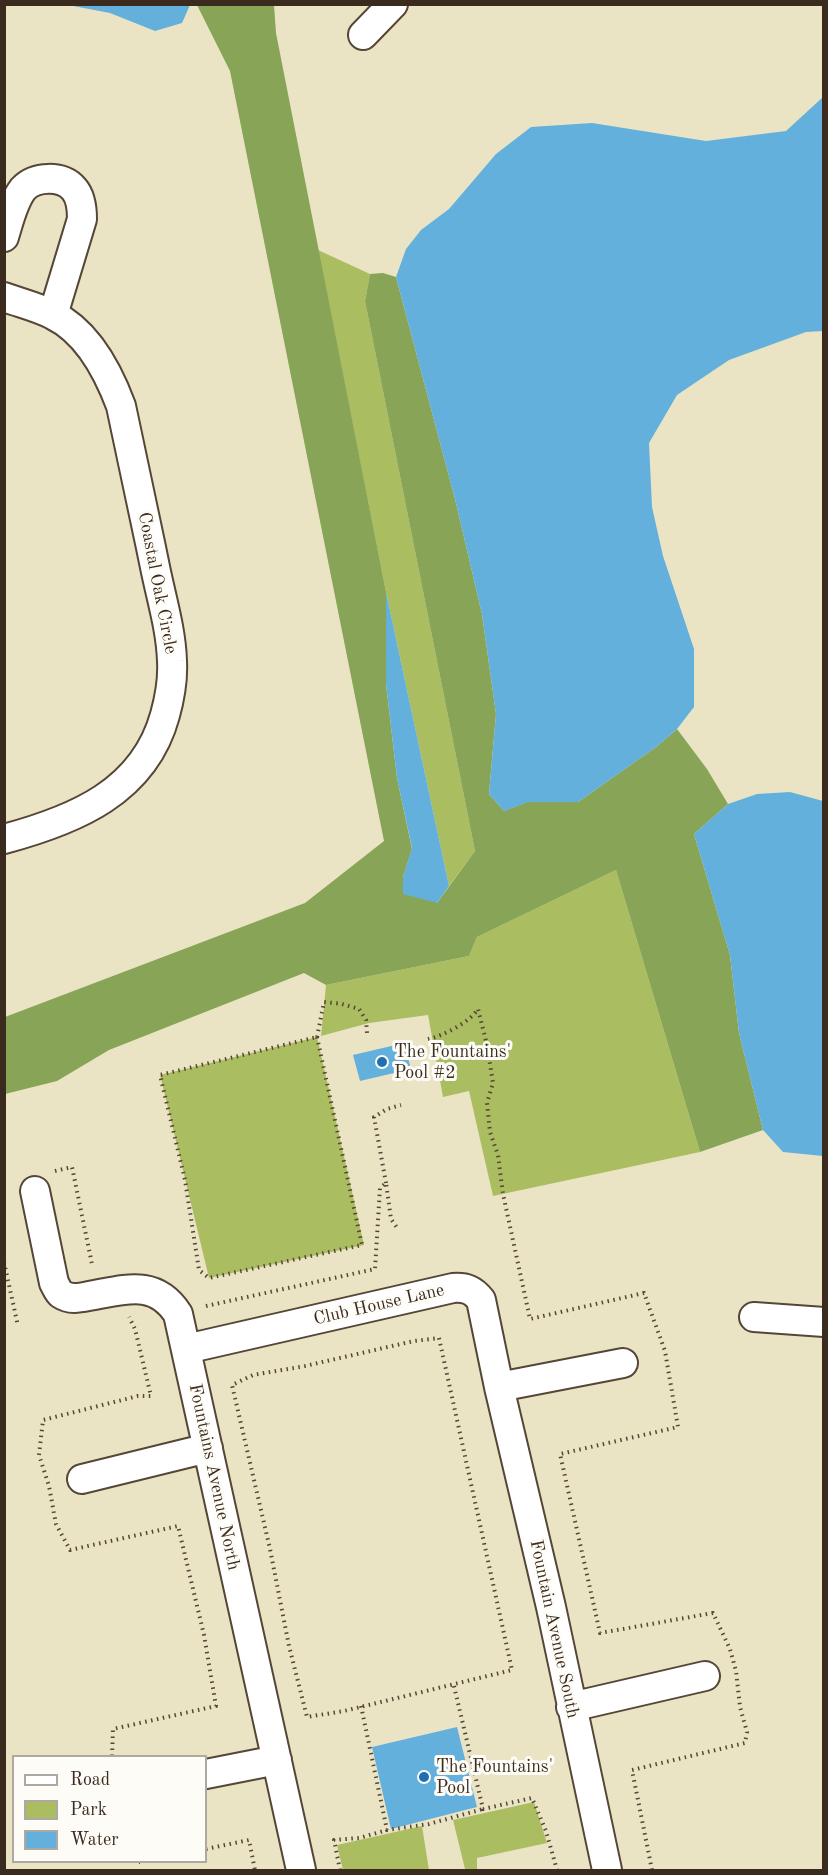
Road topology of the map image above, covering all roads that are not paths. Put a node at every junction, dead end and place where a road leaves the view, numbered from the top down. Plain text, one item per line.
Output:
1 (393, 4) edge
2 (363, 35) dead end
3 (4, 237) edge
4 (4, 297) edge
5 (53, 315) junction
6 (4, 839) edge
7 (35, 1191) dead end
8 (754, 1317) dead end
9 (824, 1322) edge
10 (186, 1349) junction
11 (623, 1363) dead end
12 (499, 1387) junction
13 (208, 1448) junction
14 (82, 1479) dead end
15 (705, 1676) dead end
16 (571, 1707) junction
17 (277, 1760) junction
18 (207, 1774) edge
19 (301, 1870) edge
20 (607, 1870) edge

1 - 2 street
3 - 5 street
4 - 5 street, Coastal Oak Circle
5 - 6 street, Coastal Oak Circle
7 - 10 street, Fountains Avenue North
8 - 9 street
10 - 12 street, Club House Lane
10 - 13 street, Fountains Avenue North
11 - 12 street
12 - 16 street, Fountain Avenue South
13 - 14 street
13 - 17 street, Fountains Avenue North
15 - 16 street
16 - 20 street, Fountain Avenue South
17 - 18 street
17 - 19 street, Fountains Avenue North

